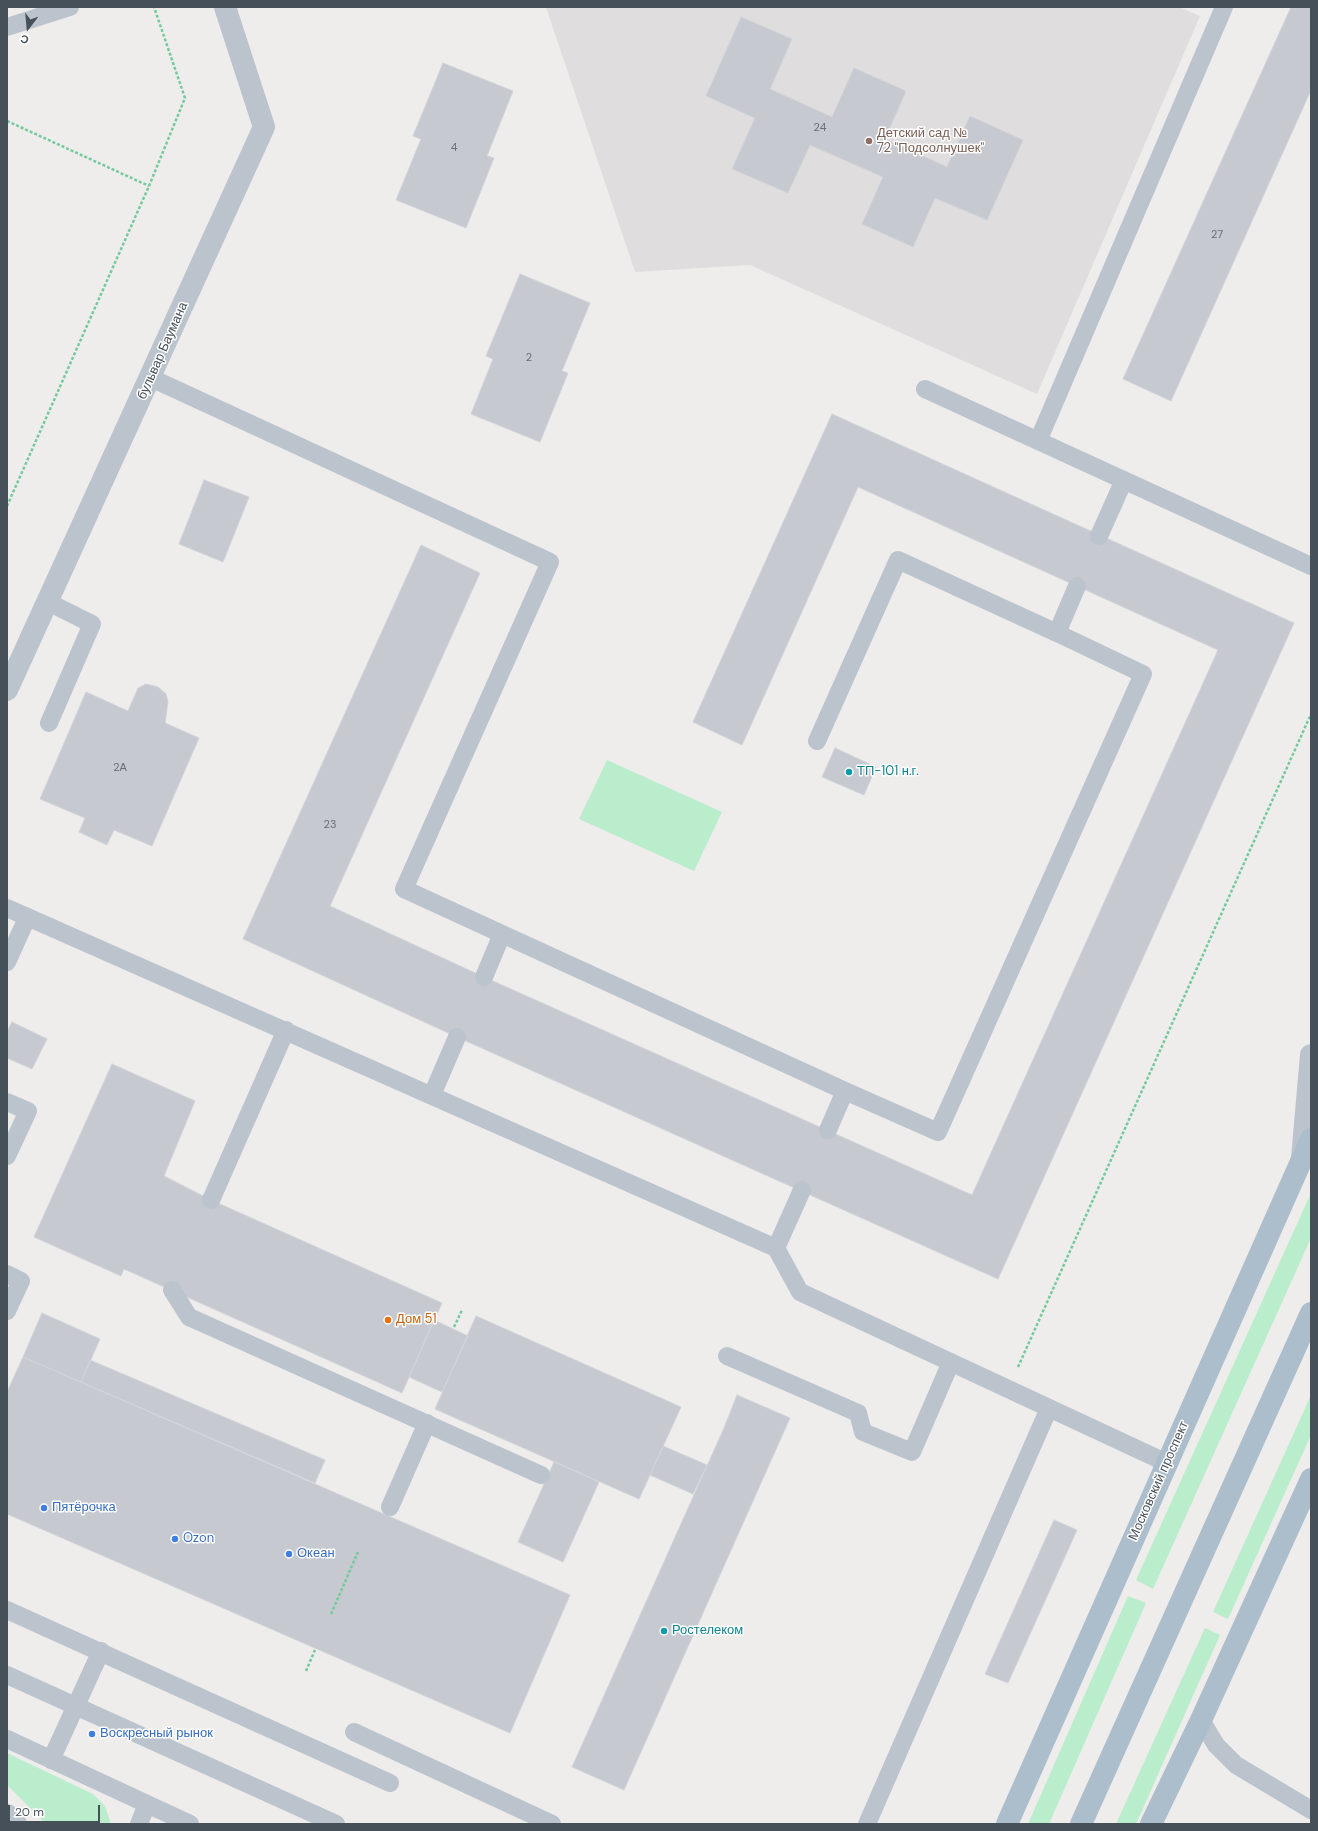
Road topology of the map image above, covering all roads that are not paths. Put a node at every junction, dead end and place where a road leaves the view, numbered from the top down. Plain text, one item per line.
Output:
1 (70, 7) edge
2 (225, 7) edge
3 (1224, 7) edge
4 (7, 27) edge
5 (151, 378) junction
6 (925, 389) dead end
7 (1038, 441) junction
8 (1124, 480) junction
9 (1099, 536) dead end
10 (1311, 566) edge
11 (1077, 586) dead end
12 (48, 602) junction
13 (1057, 634) junction
14 (7, 690) edge
15 (49, 723) dead end
16 (817, 741) dead end
17 (7, 908) edge
18 (27, 918) junction
19 (502, 934) junction
20 (7, 962) edge
21 (484, 977) dead end
22 (286, 1030) junction
23 (457, 1037) dead end
24 (1311, 1055) edge
25 (845, 1091) junction
26 (432, 1095) junction
27 (7, 1102) edge
28 (828, 1130) dead end
29 (1307, 1148) edge
30 (7, 1156) edge
31 (802, 1190) dead end
32 (211, 1200) dead end
33 (776, 1248) junction
34 (7, 1274) edge
35 (172, 1290) dead end
36 (7, 1311) edge
37 (1311, 1313) edge
38 (727, 1356) dead end
39 (951, 1362) junction
40 (1049, 1408) junction
41 (427, 1423) junction
42 (1167, 1462) junction
43 (541, 1475) dead end
44 (1311, 1479) edge
45 (390, 1507) dead end
46 (7, 1610) edge
47 (101, 1651) junction
48 (7, 1675) edge
49 (75, 1706) junction
50 (1201, 1720) junction
51 (354, 1732) dead end
52 (7, 1739) edge
53 (51, 1760) junction
54 (390, 1783) dead end
55 (147, 1804) junction
56 (1311, 1810) edge
57 (7, 1815) edge
58 (16, 1824) edge
59 (139, 1824) edge
60 (190, 1824) edge
61 (336, 1824) edge
62 (552, 1824) edge
63 (867, 1824) edge
64 (1007, 1824) edge
65 (1081, 1824) edge
66 (1151, 1824) edge

1 - 4 lane
2 - 5 street, бульвар Баумана
3 - 7 lane
5 - 12 street, бульвар Баумана
5 - 19 lane
6 - 7 lane
7 - 8 lane
8 - 9 lane
8 - 10 lane
11 - 13 lane
12 - 14 street, бульвар Баумана
12 - 15 lane
13 - 16 lane
13 - 25 lane
17 - 18 lane
18 - 20 lane
18 - 22 lane
19 - 21 lane
19 - 25 lane
22 - 26 lane
22 - 32 lane
23 - 26 lane
24 - 29 street
25 - 28 lane
26 - 33 lane
27 - 30 lane
29 - 42 main road, Московский проспект
31 - 33 lane
33 - 39 lane
34 - 36 lane
35 - 41 lane
37 - 65 main road
38 - 39 lane
39 - 40 lane
40 - 42 lane
40 - 63 lane
41 - 43 lane
41 - 45 lane
42 - 64 main road, Московский проспект
44 - 50 main road
46 - 47 lane
47 - 49 lane
47 - 54 lane
48 - 49 lane
49 - 53 lane
49 - 61 lane
50 - 56 lane
50 - 66 main road
51 - 62 lane
52 - 53 lane
53 - 55 lane
55 - 59 lane
55 - 60 lane
57 - 58 street

